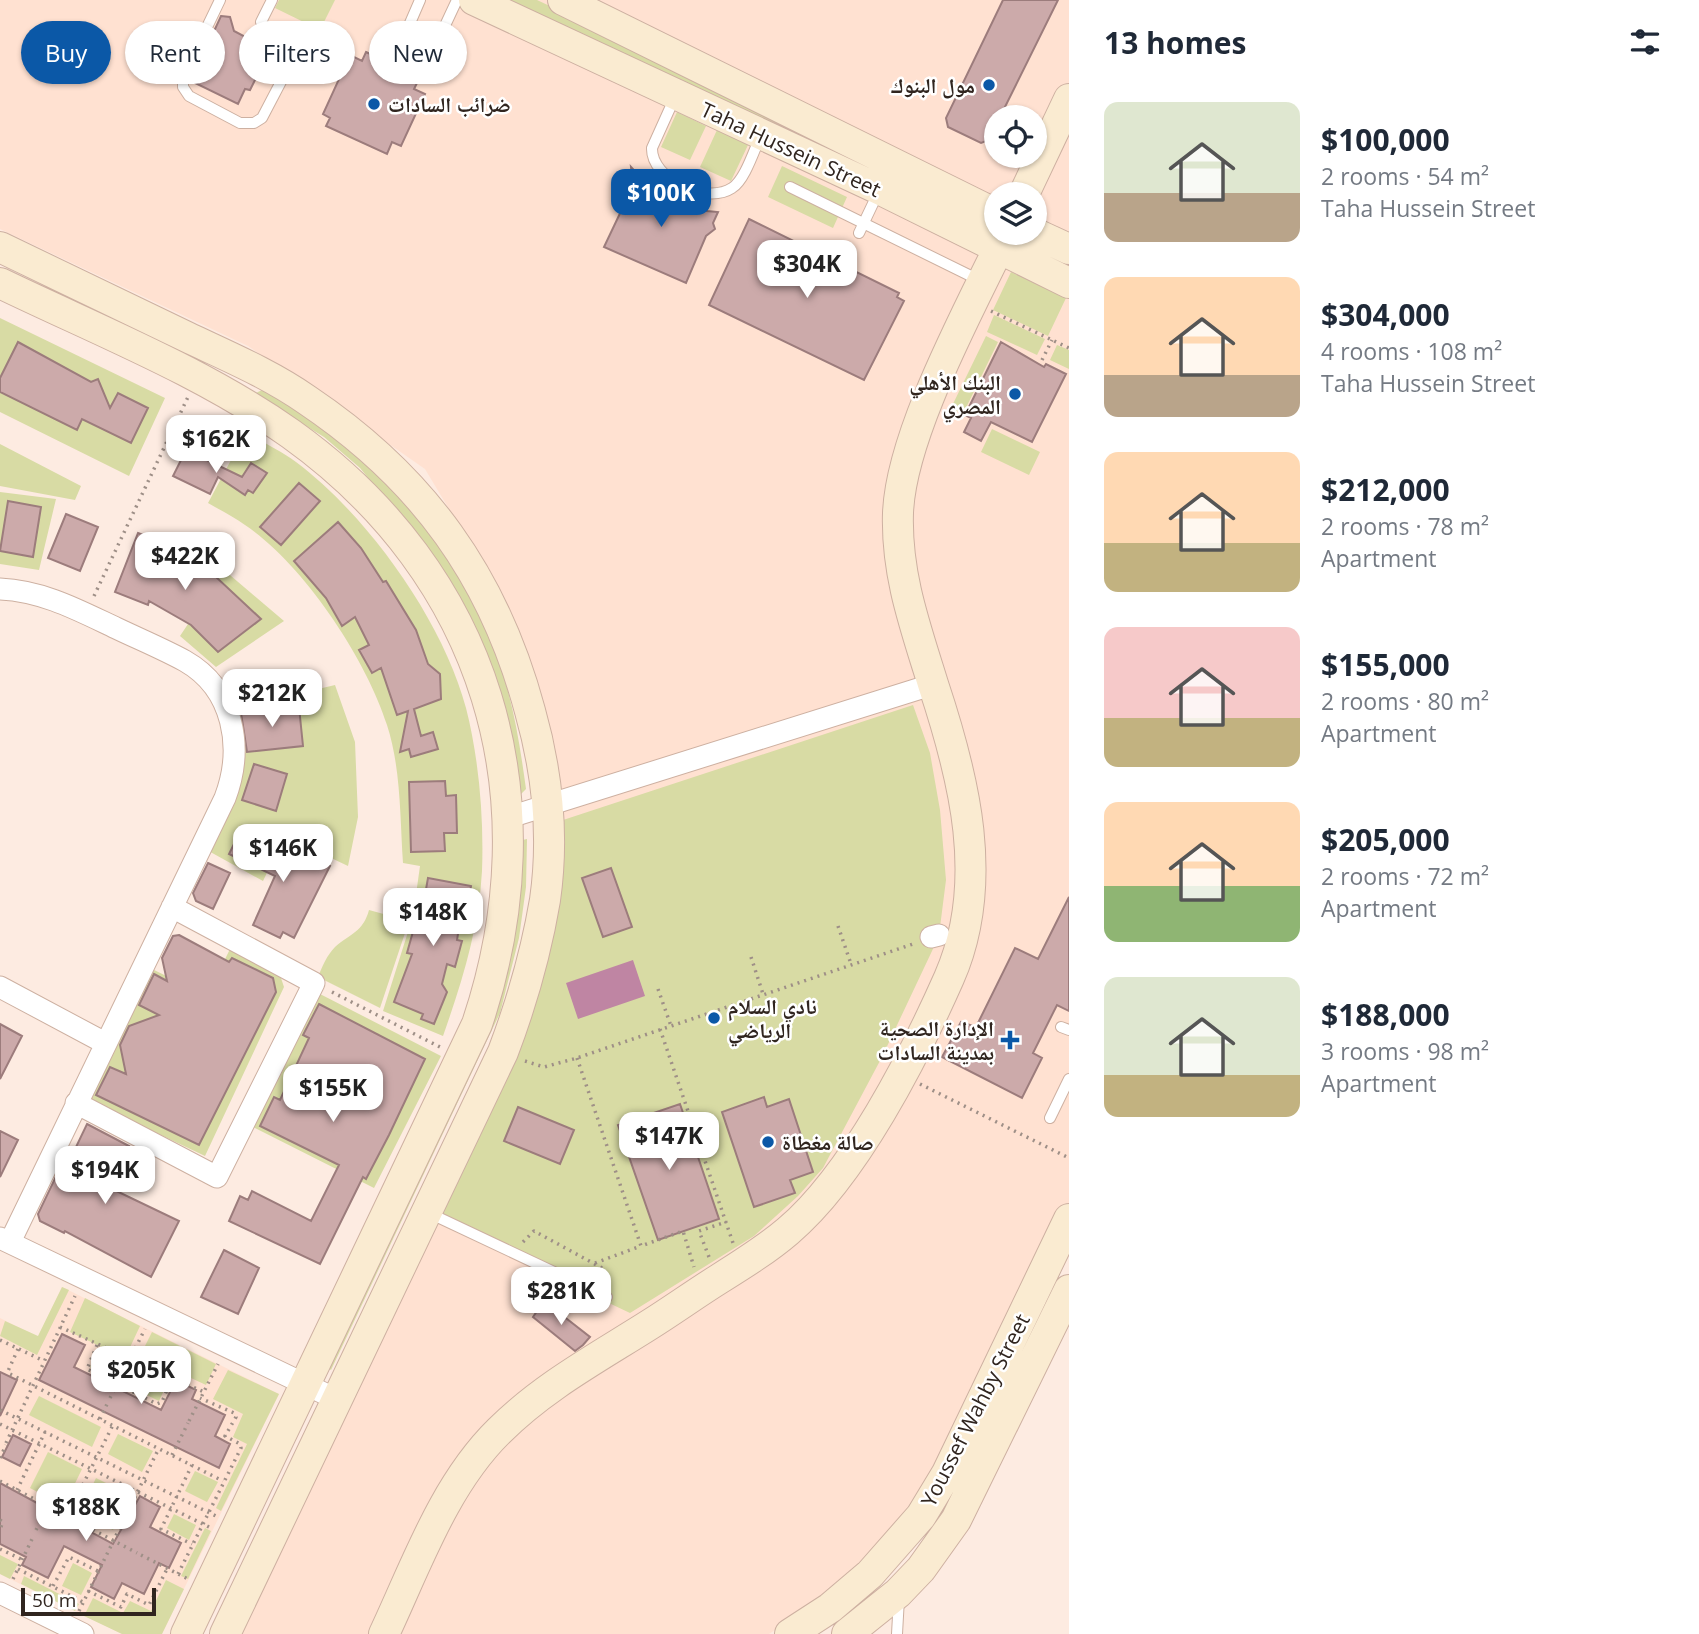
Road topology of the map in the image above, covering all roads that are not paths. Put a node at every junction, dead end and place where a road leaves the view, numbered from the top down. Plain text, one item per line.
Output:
1 (220, 0) edge
2 (272, 0) edge
3 (420, 0) edge
4 (457, 0) edge
5 (474, 0) edge
6 (563, 0) edge
7 (262, 21) edge
8 (280, 84) edge
9 (676, 95) junction
10 (1069, 99) edge
11 (761, 134) junction
12 (1030, 182) edge
13 (790, 187) dead end
14 (879, 190) junction
15 (984, 208) edge
16 (860, 229) junction
17 (984, 234) edge
18 (1047, 239) edge
19 (1000, 245) edge
20 (1008, 245) edge
21 (0, 247) edge
22 (1069, 249) edge
23 (0, 283) edge
24 (1069, 283) edge
25 (978, 292) junction
26 (248, 367) junction
27 (235, 398) junction
28 (0, 589) edge
29 (934, 684) junction
30 (547, 807) junction
31 (510, 817) junction
32 (172, 906) junction
33 (0, 987) edge
34 (105, 1043) junction
35 (1069, 1079) edge
36 (76, 1103) junction
37 (1050, 1118) dead end
38 (427, 1212) junction
39 (1069, 1219) edge
40 (5, 1240) edge
41 (1069, 1290) edge
42 (608, 1293) road end
43 (305, 1384) junction
44 (338, 1400) junction
45 (6, 1586) edge
46 (898, 1592) junction
47 (83, 1634) edge
48 (186, 1634) edge
49 (225, 1634) edge
50 (384, 1634) edge
51 (790, 1634) edge
52 (847, 1634) edge
53 (898, 1634) edge

1 - 8 lane
2 - 7 lane
3 - 4 lane
5 - 9 street, Taha Hussein Street
6 - 15 street, Taha Hussein Street
9 - 11 street, Taha Hussein Street
9 - 11 lane
10 - 12 street
11 - 14 street, Taha Hussein Street
13 - 16 lane
14 - 16 lane
14 - 17 street, Taha Hussein Street
16 - 25 lane
18 - 22 street
19 - 25 street
20 - 24 street, Taha Hussein Street
21 - 26 street
23 - 27 street
25 - 29 street
26 - 27 street
26 - 30 street
27 - 31 street
28 - 32 street
29 - 30 street
29 - 50 street
30 - 31 street
30 - 38 street
31 - 43 street
32 - 34 street
32 - 36 street
33 - 34 street
34 - 36 street
35 - 37 lane
36 - 40 street
38 - 42 lane
38 - 44 street
39 - 51 street, Youssef Wahby Street
40 - 43 street
41 - 46 street, Youssef Wahby Street
43 - 44 street
43 - 48 street
44 - 49 street
45 - 47 street
46 - 52 street, Youssef Wahby Street
46 - 53 lane

